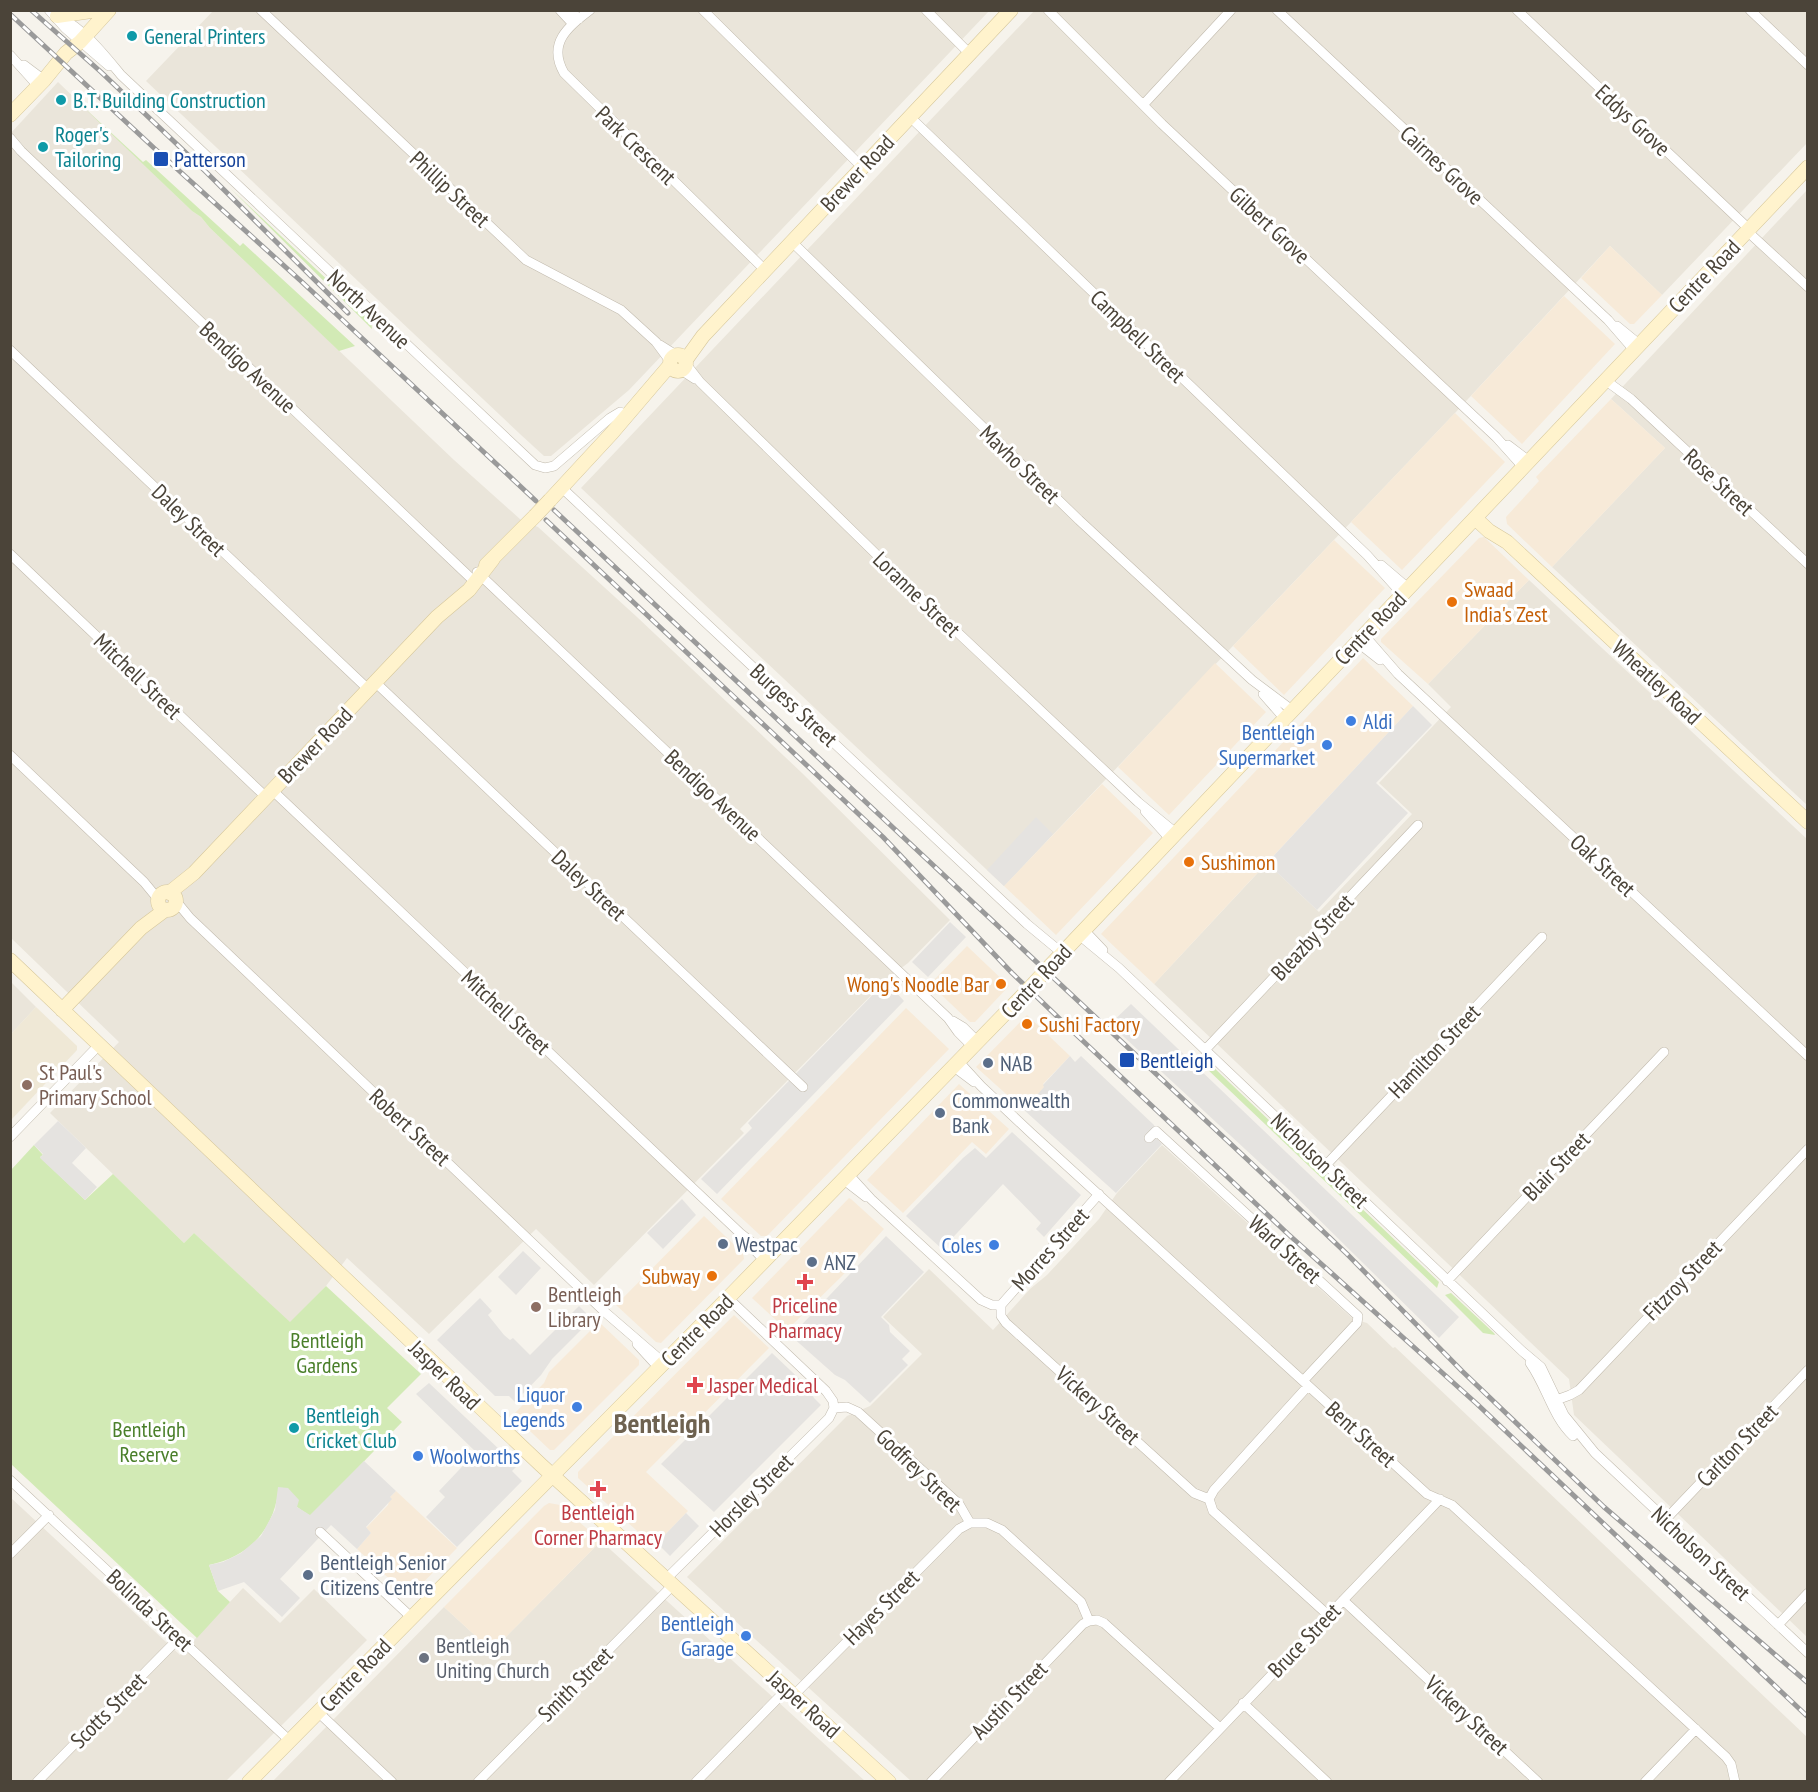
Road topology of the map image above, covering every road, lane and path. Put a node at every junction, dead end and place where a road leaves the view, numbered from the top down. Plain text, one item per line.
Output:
1 (99, 10) edge
2 (108, 10) edge
3 (261, 10) edge
4 (561, 10) edge
5 (570, 10) edge
6 (590, 10) edge
7 (703, 10) edge
8 (926, 10) edge
9 (1011, 10) edge
10 (1048, 10) edge
11 (1231, 10) edge
12 (1277, 10) edge
13 (1517, 10) edge
14 (1750, 10) edge
15 (53, 13) edge
16 (576, 21) junction
17 (82, 39) junction
18 (970, 54) junction
19 (14, 57) edge
20 (1808, 65) edge
21 (41, 83) junction
22 (1143, 105) junction
23 (10, 115) edge
24 (910, 117) junction
25 (10, 138) edge
26 (10, 145) edge
27 (21, 151) junction
28 (1808, 167) edge
29 (862, 168) junction
30 (1748, 230) junction
31 (792, 242) junction
32 (765, 270) junction
33 (1808, 286) edge
34 (1637, 347) junction
35 (10, 350) edge
36 (678, 363) junction
37 (1608, 377) junction
38 (627, 415) junction
39 (1526, 464) junction
40 (561, 487) junction
41 (1478, 514) junction
42 (10, 554) edge
43 (1808, 564) edge
44 (476, 577) junction
45 (1405, 591) junction
46 (1360, 638) junction
47 (372, 686) junction
48 (1288, 714) junction
49 (10, 755) edge
50 (269, 794) junction
51 (1808, 822) edge
52 (1418, 825) dead end
53 (1173, 836) junction
54 (167, 901) junction
55 (1082, 932) junction
56 (1542, 937) dead end
57 (1057, 959) junction
58 (10, 960) edge
59 (62, 1010) junction
60 (975, 1044) junction
61 (99, 1045) junction
62 (1205, 1050) junction
63 (1664, 1052) dead end
64 (1808, 1056) edge
65 (957, 1064) junction
66 (803, 1087) dead end
67 (10, 1137) edge
68 (1149, 1138) dead end
69 (1808, 1149) edge
70 (1326, 1165) junction
71 (847, 1178) junction
72 (1099, 1194) junction
73 (767, 1259) junction
74 (1447, 1281) junction
75 (728, 1298) junction
76 (1001, 1305) junction
77 (661, 1365) junction
78 (1808, 1370) edge
79 (1306, 1384) junction
80 (1554, 1401) junction
81 (834, 1408) junction
82 (552, 1476) junction
83 (10, 1479) edge
84 (1209, 1499) junction
85 (1440, 1499) junction
86 (49, 1515) junction
87 (1666, 1519) junction
88 (970, 1523) junction
89 (320, 1532) dead end
90 (10, 1554) edge
91 (668, 1583) junction
92 (1808, 1593) edge
93 (1343, 1600) junction
94 (1328, 1615) junction
95 (411, 1617) junction
96 (1089, 1621) junction
97 (1778, 1625) junction
98 (179, 1638) junction
99 (1808, 1653) edge
100 (790, 1692) junction
101 (1243, 1703) junction
102 (318, 1712) junction
103 (1220, 1728) junction
104 (1696, 1729) junction
105 (290, 1741) junction
106 (37, 1782) edge
107 (249, 1782) edge
108 (392, 1782) edge
109 (478, 1782) edge
110 (696, 1782) edge
111 (889, 1782) edge
112 (931, 1782) edge
113 (1169, 1782) edge
114 (1327, 1782) edge
115 (1538, 1782) edge
116 (1645, 1782) edge
117 (1735, 1782) edge

1 - 15 main road
2 - 17 main road
3 - 36 street, Phillip Street
4 - 16 street
5 - 16 street
6 - 16 street, Park Crescent
7 - 29 street
8 - 18 street
9 - 18 main road, Brewer Road
10 - 22 street, Gilbert Grove
11 - 22 street
12 - 34 street, Cairnes Grove
13 - 30 street, Eddys Grove
14 - 20 street
15 - 17 street, North Avenue
16 - 32 street, Park Crescent
17 - 21 main road
17 - 38 street, North Avenue
18 - 24 main road, Brewer Road
19 - 21 street
21 - 23 main road
22 - 39 street, Gilbert Grove
24 - 29 main road, Brewer Road
24 - 45 street, Campbell Street
25 - 27 street, Bendigo Avenue
26 - 27 street, Bendigo Avenue
27 - 44 street, Bendigo Avenue
28 - 30 main road, Centre Road
29 - 31 main road, Brewer Road
30 - 33 street, Eddys Grove
30 - 34 main road, Centre Road
31 - 32 main road, Brewer Road
31 - 48 street, Mavho Street
32 - 36 main road, Brewer Road
34 - 37 main road, Centre Road
35 - 47 street, Daley Street
36 - 38 main road, Brewer Road
36 - 53 street, Loranne Street
37 - 39 main road, Centre Road
37 - 43 street, Rose Street
38 - 40 main road, Brewer Road
39 - 41 main road, Centre Road
40 - 44 main road, Brewer Road, bridge
40 - 57 street, Burgess Street
41 - 45 main road, Centre Road
41 - 51 main road, Wheatley Road
42 - 50 street, Mitchell Street
44 - 47 main road, Brewer Road
44 - 60 street, Bendigo Avenue
45 - 46 main road, Centre Road
46 - 48 main road, Centre Road
46 - 64 street, Oak Street
47 - 50 main road, Brewer Road
47 - 66 street, Daley Street
48 - 53 main road, Centre Road
49 - 54 street, Robert Street
50 - 54 main road, Brewer Road
50 - 73 street, Mitchell Street
52 - 62 street, Bleazby Street
53 - 55 main road, Centre Road
54 - 59 main road, Brewer Road
54 - 77 street, Robert Street
55 - 57 main road, Centre Road
55 - 62 street, Nicholson Street
56 - 70 street, Hamilton Street
57 - 60 main road, Centre Road, bridge
58 - 59 main road, Jasper Road
59 - 61 main road, Jasper Road
60 - 65 main road, Centre Road
61 - 67 street
61 - 82 main road, Jasper Road
62 - 70 street, Nicholson Street
63 - 74 street, Blair Street
65 - 71 main road, Centre Road
65 - 72 street, Bent Street
68 - 79 street, Ward Street
69 - 80 street, Fitzroy Street
70 - 74 street, Nicholson Street
71 - 73 main road, Centre Road
71 - 76 street
72 - 76 street, Morres Street
72 - 79 street, Bent Street
73 - 75 main road, Centre Road
74 - 80 street, Nicholson Street
75 - 77 main road, Centre Road
75 - 81 street
76 - 84 street, Vickery Street
77 - 82 main road, Centre Road
78 - 87 street, Carlton Street
79 - 84 street, Ward Street
79 - 85 street, Bent Street
80 - 87 street, Nicholson Street
81 - 88 street, Godfrey Street
81 - 91 street, Horsley Street
82 - 91 main road, Jasper Road
82 - 95 main road, Centre Road
83 - 86 street, Bolinda Street
84 - 94 street, Vickery Street
85 - 93 street, Bruce Street
85 - 104 street, Bent Street
86 - 90 street
86 - 98 street, Bolinda Street
87 - 97 street, Nicholson Street
88 - 96 street, Godfrey Street
88 - 100 street, Hayes Street
89 - 95 street
91 - 100 main road, Jasper Road
91 - 109 street, Smith Street
92 - 97 street
93 - 94 street, Bruce Street
93 - 115 street, Vickery Street
94 - 101 street, Bruce Street
95 - 102 main road, Centre Road
96 - 103 street
96 - 112 street, Austin Street
97 - 99 street, Nicholson Street
98 - 105 street, Bolinda Street
98 - 106 street, Scotts Street
100 - 110 street, Hayes Street
100 - 111 main road, Jasper Road
101 - 103 street, Bruce Street
101 - 114 street
102 - 105 main road, Centre Road
102 - 108 street
103 - 113 street, Bruce Street
104 - 116 street
104 - 117 street, Bent Street
105 - 107 main road, Centre Road

